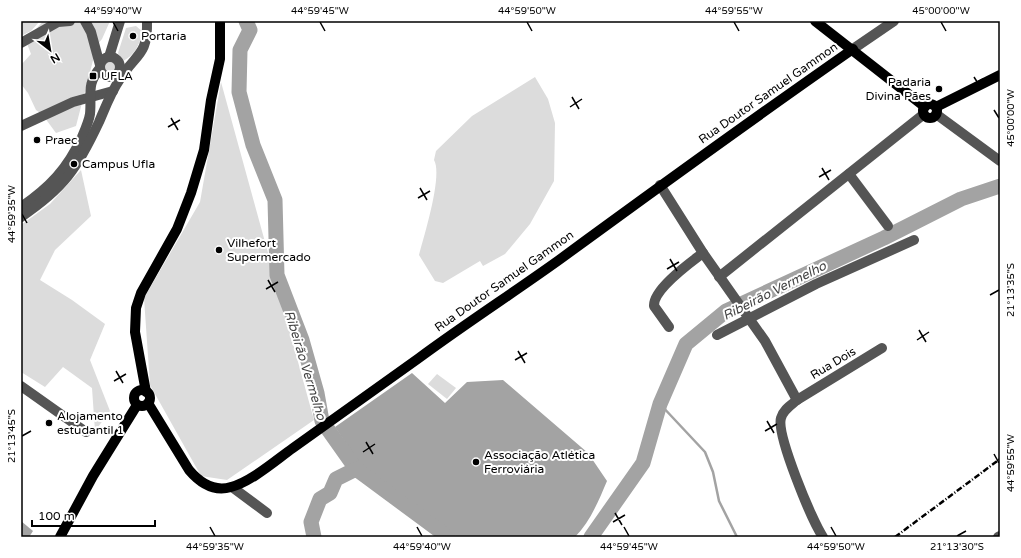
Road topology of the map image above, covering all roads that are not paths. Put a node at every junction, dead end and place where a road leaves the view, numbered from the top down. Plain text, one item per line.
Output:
1 (71, 21) edge
2 (85, 21) edge
3 (120, 21) edge
4 (147, 21) edge
5 (220, 21) edge
6 (815, 21) edge
7 (894, 21) edge
8 (58, 22) edge
9 (21, 43) edge
10 (853, 49) junction
11 (109, 57) junction
12 (100, 66) junction
13 (1000, 75) edge
14 (119, 76) junction
15 (113, 91) junction
16 (90, 97) junction
17 (925, 110) junction
18 (936, 111) junction
19 (21, 126) edge
20 (1000, 161) edge
21 (849, 174) junction
22 (660, 185) junction
23 (38, 195) junction
24 (21, 198) edge
25 (21, 207) edge
26 (21, 217) edge
27 (888, 226) dead end
28 (914, 240) dead end
29 (703, 253) junction
30 (719, 276) junction
31 (748, 316) junction
32 (669, 327) dead end
33 (717, 335) dead end
34 (882, 348) dead end
35 (21, 386) edge
36 (146, 392) junction
37 (797, 400) junction
38 (148, 403) junction
39 (137, 405) junction
40 (86, 432) dead end
41 (232, 487) junction
42 (267, 513) dead end
43 (60, 537) edge
44 (822, 537) edge

1 - 2 street
1 - 8 street
2 - 12 street
3 - 11 street
4 - 14 street
5 - 36 main road
6 - 10 main road
7 - 10 street, Rua Doutor Samuel Gammon
8 - 9 street
10 - 17 main road
10 - 22 main road, Rua Doutor Samuel Gammon
11 - 12 street
11 - 14 street
12 - 14 street
12 - 16 street
13 - 18 main road
14 - 15 street
15 - 16 street
15 - 26 street
16 - 19 street
16 - 23 street
17 - 18 main road
17 - 21 street
18 - 20 street
21 - 27 street
21 - 30 street
22 - 29 street
22 - 41 main road, Rua Doutor Samuel Gammon
23 - 24 street
23 - 25 street
28 - 31 street
29 - 30 street
29 - 32 street
30 - 31 street
31 - 33 street
31 - 37 street
34 - 37 street, Rua Dois
35 - 40 street
36 - 38 main road
36 - 39 main road
37 - 44 street, Rua Dois
38 - 39 main road
38 - 41 main road
39 - 43 main road
41 - 42 street

